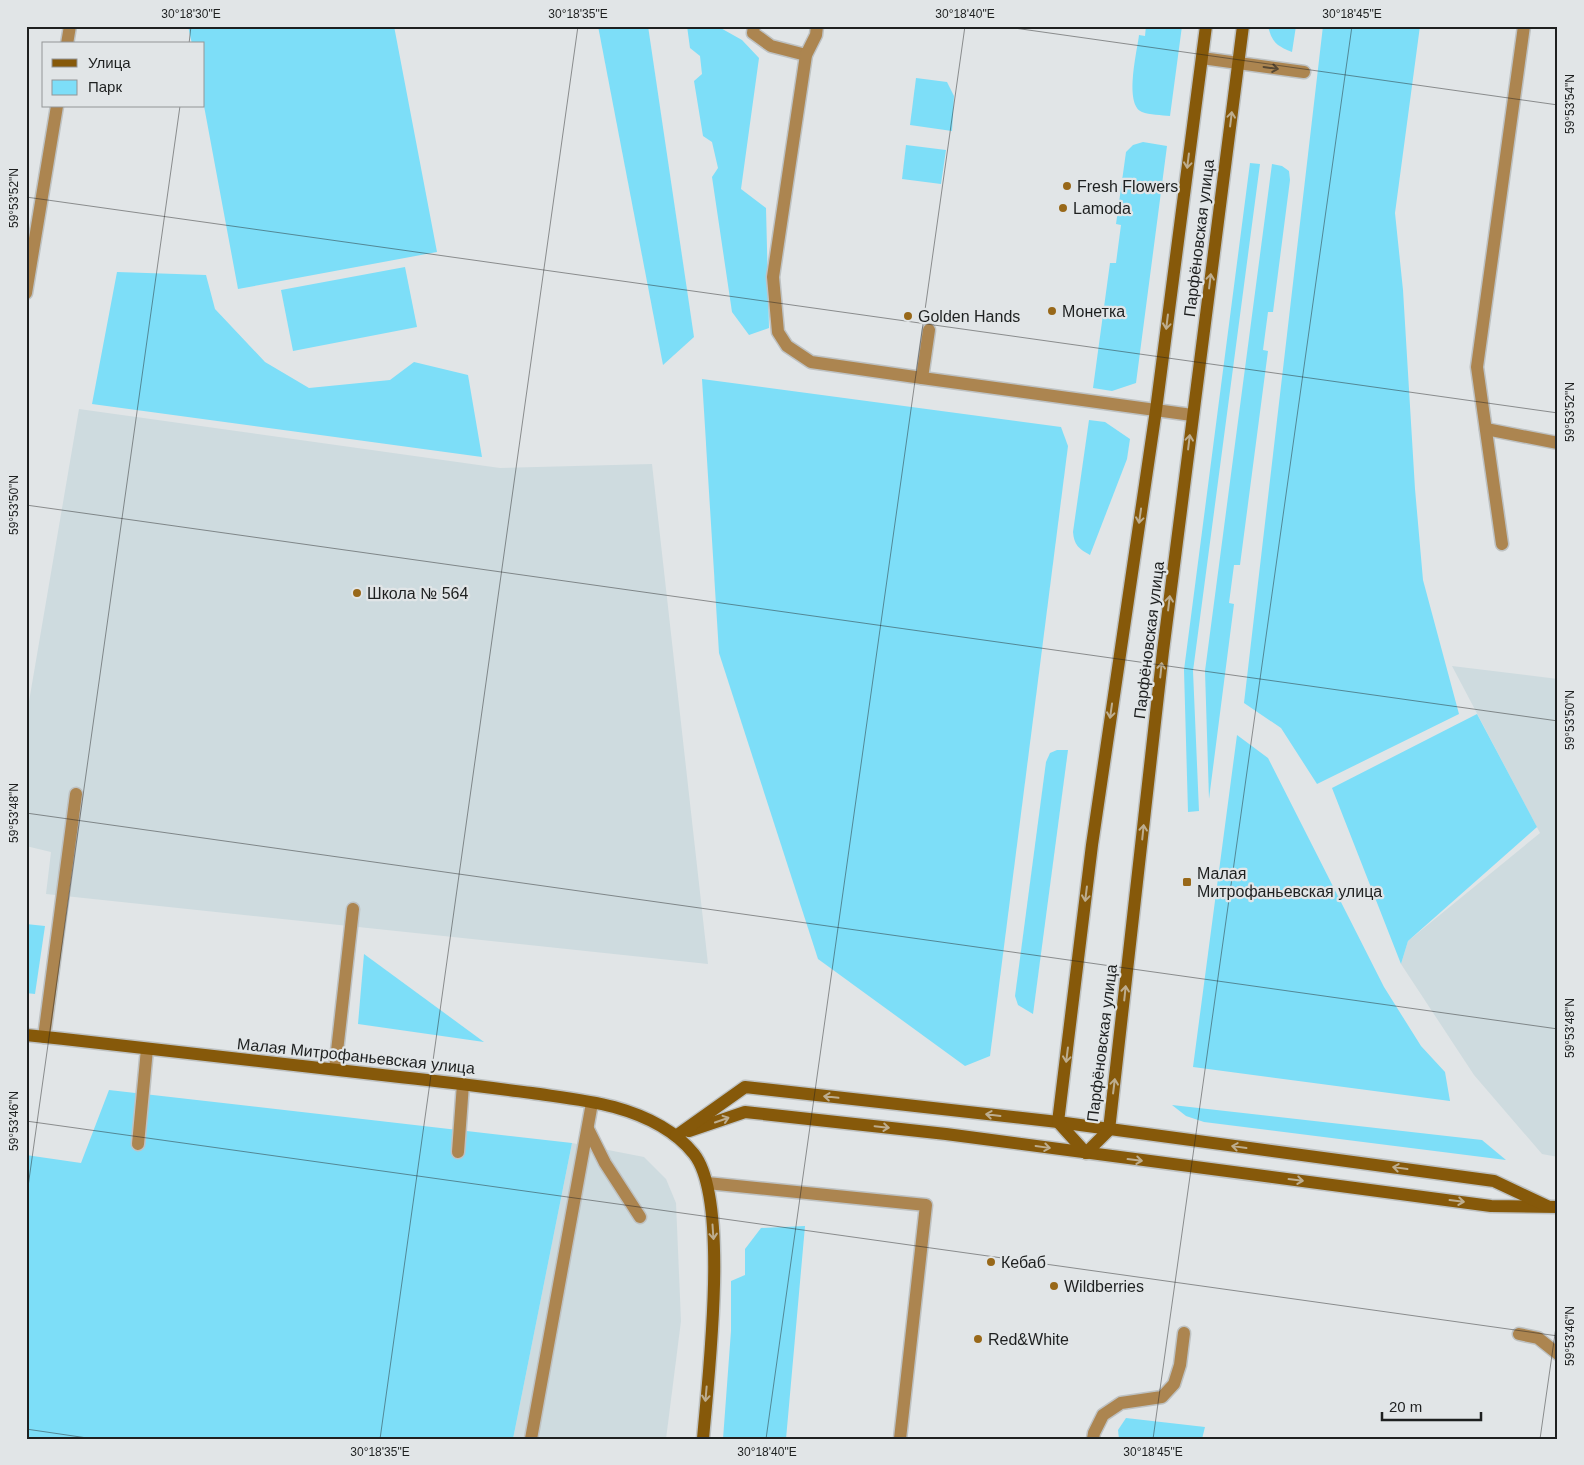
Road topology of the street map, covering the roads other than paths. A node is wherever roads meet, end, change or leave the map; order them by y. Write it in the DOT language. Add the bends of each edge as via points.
graph roads {
  1 [pos="70,26"];
  2 [pos="754,26"];
  3 [pos="817,26"];
  4 [pos="1206,26"];
  5 [pos="1243,26"];
  6 [pos="1524,26"];
  7 [pos="68,42"];
  8 [pos="806,55"];
  9 [pos="1202,58"];
  10 [pos="1238,63"];
  11 [pos="1304,72"];
  12 [pos="57,108"];
  13 [pos="26,294"];
  14 [pos="929,330"];
  15 [pos="922,378"];
  16 [pos="1156,410"];
  17 [pos="1192,415"];
  18 [pos="1486,429"];
  19 [pos="1558,443"];
  20 [pos="1502,544"];
  21 [pos="76,794"];
  22 [pos="354,909"];
  23 [pos="26,1035"];
  24 [pos="44,1037"];
  25 [pos="147,1048"];
  26 [pos="335,1069"];
  27 [pos="463,1084"];
  28 [pos="592,1103"];
  29 [pos="1058,1122"];
  30 [pos="588,1129"];
  31 [pos="1109,1130"];
  32 [pos="676,1136"];
  33 [pos="138,1144"];
  34 [pos="458,1152"];
  35 [pos="1086,1153"];
  36 [pos="707,1183"];
  37 [pos="1552,1206"];
  38 [pos="640,1217"];
  39 [pos="1184,1333"];
  40 [pos="1519,1334"];
  41 [pos="1558,1354"];
  42 [pos="531,1439"];
  43 [pos="703,1439"];
  44 [pos="900,1439"];
  45 [pos="1093,1439"];
  1 -- 7 [label="lane"];
  2 -- 8 [label="lane" via="753,33 771,46"];
  3 -- 8 [label="lane"];
  4 -- 9 [label="street, Парфёновская улица"];
  5 -- 10 [label="street, Парфёновская улица"];
  6 -- 18 [label="lane" via="1477,367"];
  8 -- 15 [label="lane" via="772,277 778,332 787,346 810,362"];
  9 -- 10 [label="lane"];
  9 -- 16 [label="street, Парфёновская улица, one-way"];
  10 -- 11 [label="lane, one-way"];
  17 -- 10 [label="street, Парфёновская улица, one-way"];
  12 -- 13 [label="lane"];
  14 -- 15 [label="lane"];
  15 -- 16 [label="lane"];
  16 -- 17 [label="lane"];
  16 -- 29 [label="street, Парфёновская улица, one-way" via="1092,845"];
  31 -- 17 [label="street, Парфёновская улица, one-way"];
  18 -- 19 [label="lane"];
  18 -- 20 [label="lane"];
  21 -- 24 [label="lane"];
  22 -- 26 [label="lane"];
  23 -- 24 [label="street, Малая Митрофаньевская улица"];
  24 -- 25 [label="street, Малая Митрофаньевская улица"];
  25 -- 26 [label="street, Малая Митрофаньевская улица"];
  25 -- 33 [label="lane"];
  26 -- 27 [label="street, Малая Митрофаньевская улица"];
  27 -- 28 [label="street, Малая Митрофаньевская улица"];
  27 -- 34 [label="lane"];
  28 -- 30 [label="lane"];
  28 -- 32 [label="street, Малая Митрофаньевская улица" via="633,1114"];
  29 -- 31 [label="street"];
  29 -- 32 [label="street, one-way" via="744,1087"];
  29 -- 35 [label="street, Парфёновская улица"];
  30 -- 38 [label="lane" via="605,1163"];
  30 -- 42 [label="lane"];
  31 -- 35 [label="street, Парфёновская улица"];
  37 -- 31 [label="street, one-way" via="1494,1181"];
  32 -- 35 [label="street, one-way" via="745,1112"];
  32 -- 36 [label="street, Малая Митрофаньевская улица" via="695,1155"];
  35 -- 37 [label="street, one-way" via="1492,1206"];
  36 -- 43 [label="street, Малая Митрофаньевская улица, one-way" via="714,1246 712,1328"];
  36 -- 44 [label="lane" via="926,1205"];
  39 -- 45 [label="lane" via="1174,1384 1162,1397 1121,1403 1103,1415"];
  40 -- 41 [label="lane" via="1538,1338"];
}
